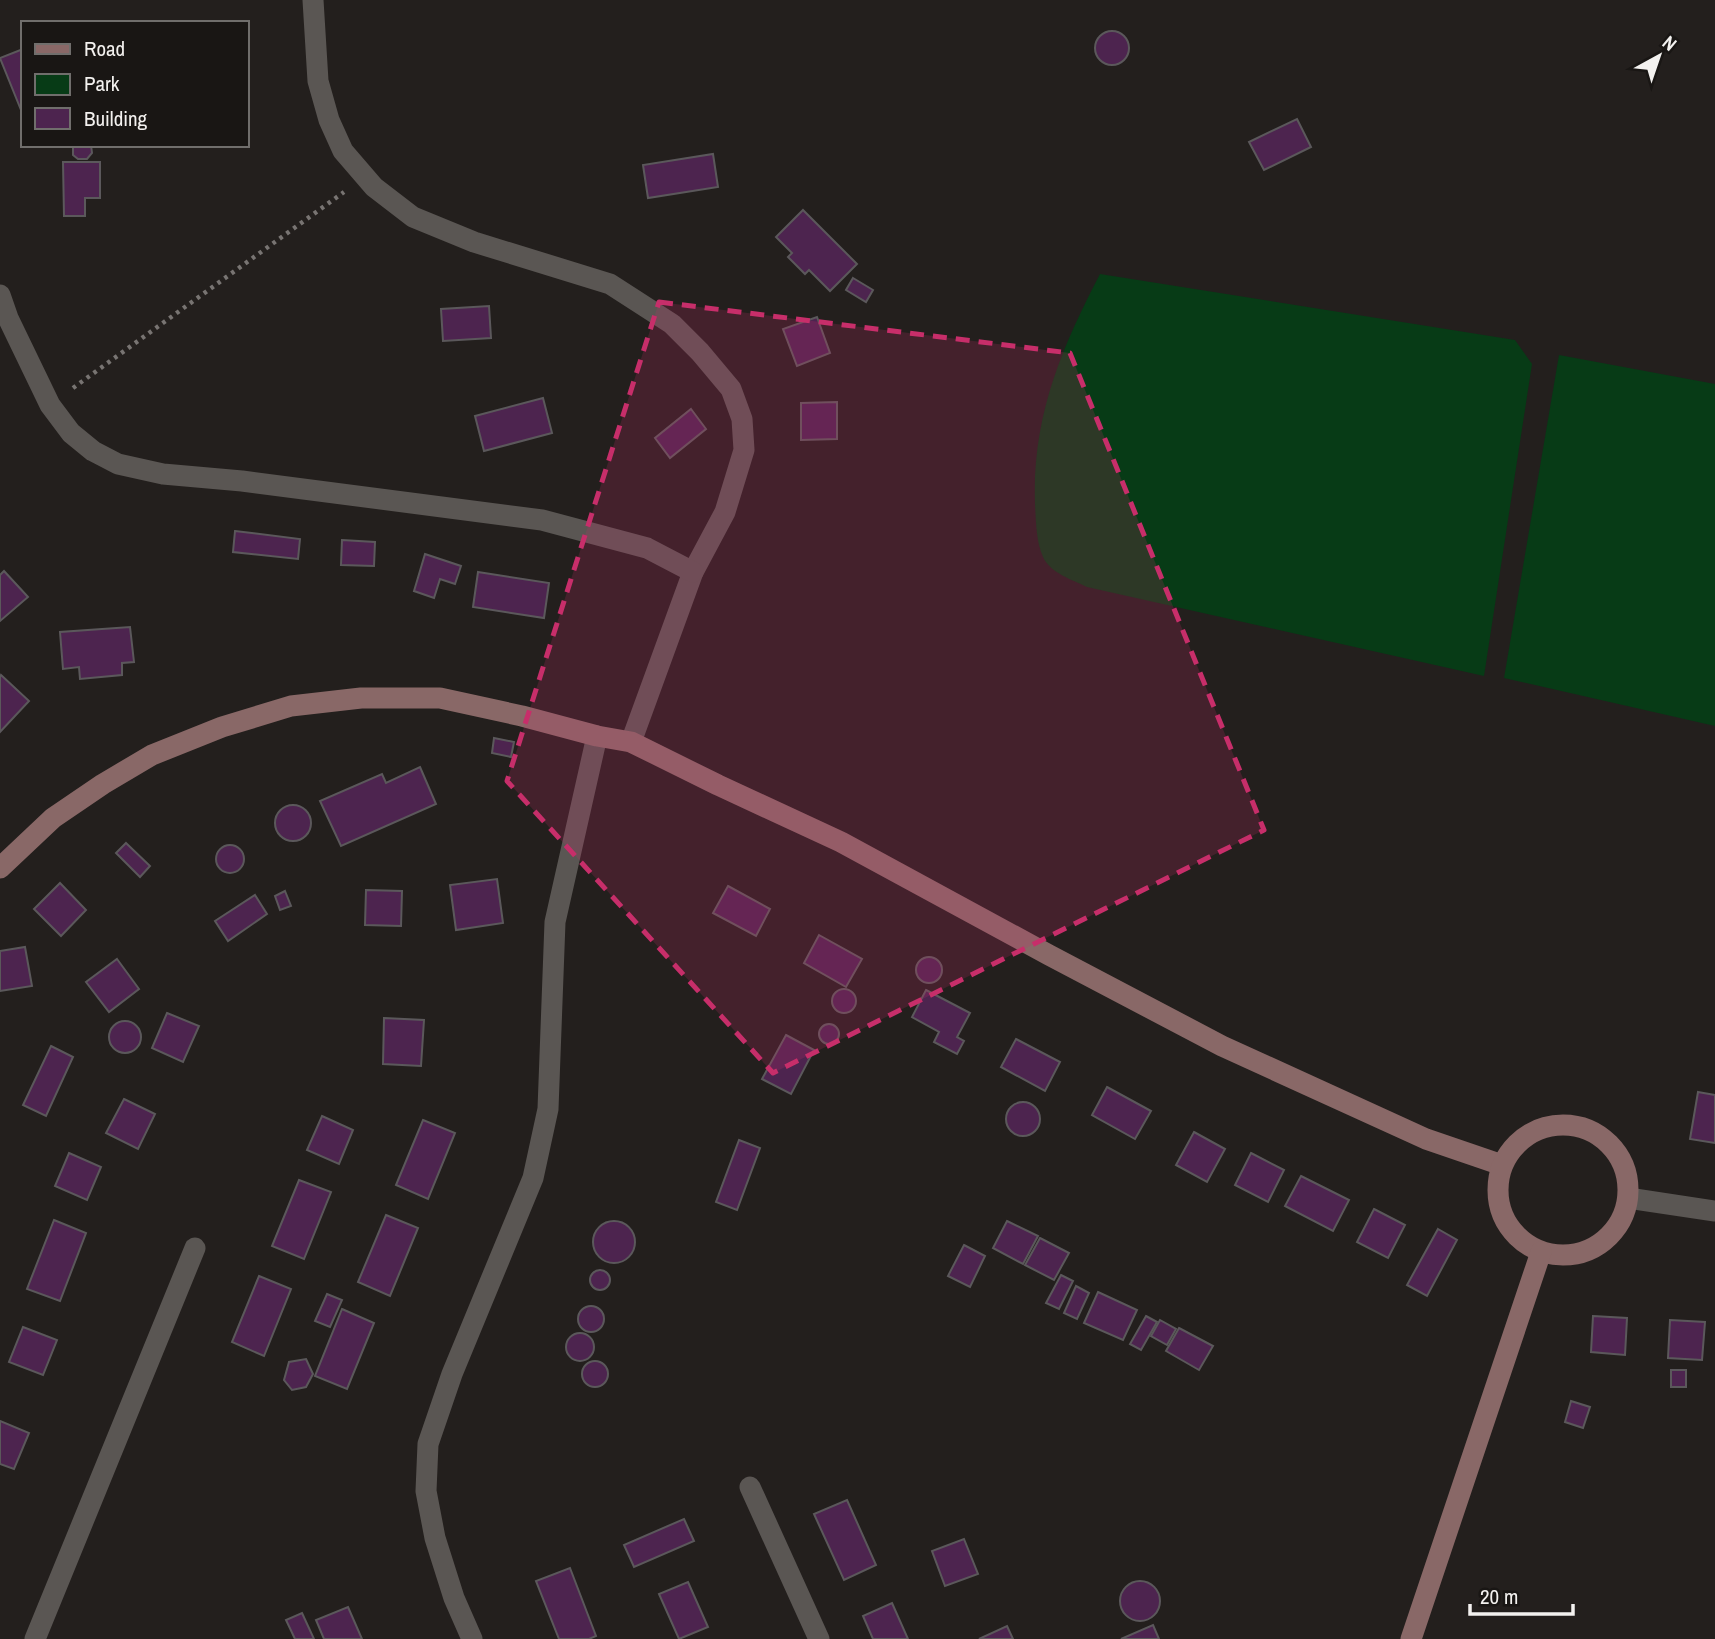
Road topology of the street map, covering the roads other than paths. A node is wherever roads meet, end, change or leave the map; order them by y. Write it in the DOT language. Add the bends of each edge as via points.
graph roads {
  1 [pos="313,0"];
  2 [pos="0,295"];
  3 [pos="693,572"];
  4 [pos="597,736"];
  5 [pos="631,743"];
  6 [pos="0,869"];
  7 [pos="1502,1165"];
  8 [pos="1628,1198"];
  9 [pos="1715,1211"];
  10 [pos="195,1248"];
  11 [pos="1541,1252"];
  12 [pos="750,1487"];
  13 [pos="36,1639"];
  14 [pos="472,1639"];
  15 [pos="820,1639"];
  16 [pos="1411,1639"];
  1 -- 3 [label="street" via="318,81 329,121 343,151 374,187 413,218 610,284 672,324 731,389 742,419 744,450 725,512"];
  2 -- 3 [label="street" via="50,405 71,433 118,464 163,474 542,520 647,548"];
  3 -- 5 [label="street"];
  4 -- 5 [label="street"];
  4 -- 6 [label="street" via="440,698 361,698 291,706 152,755 53,818"];
  4 -- 14 [label="street" via="555,922 548,1109 533,1178 428,1444 426,1491 435,1538"];
  5 -- 7 [label="street" via="841,842 1222,1046 1426,1139"];
  7 -- 8 [label="street" via="1525,1136 1542,1128 1579,1126 1597,1134 1622,1161"];
  7 -- 11 [label="street" via="1499,1207 1522,1242"];
  8 -- 9 [label="street"];
  8 -- 11 [label="street" via="1622,1220 1607,1239 1587,1251 1564,1256"];
  10 -- 13 [label="street"];
  11 -- 16 [label="street"];
  12 -- 15 [label="street"];
}
